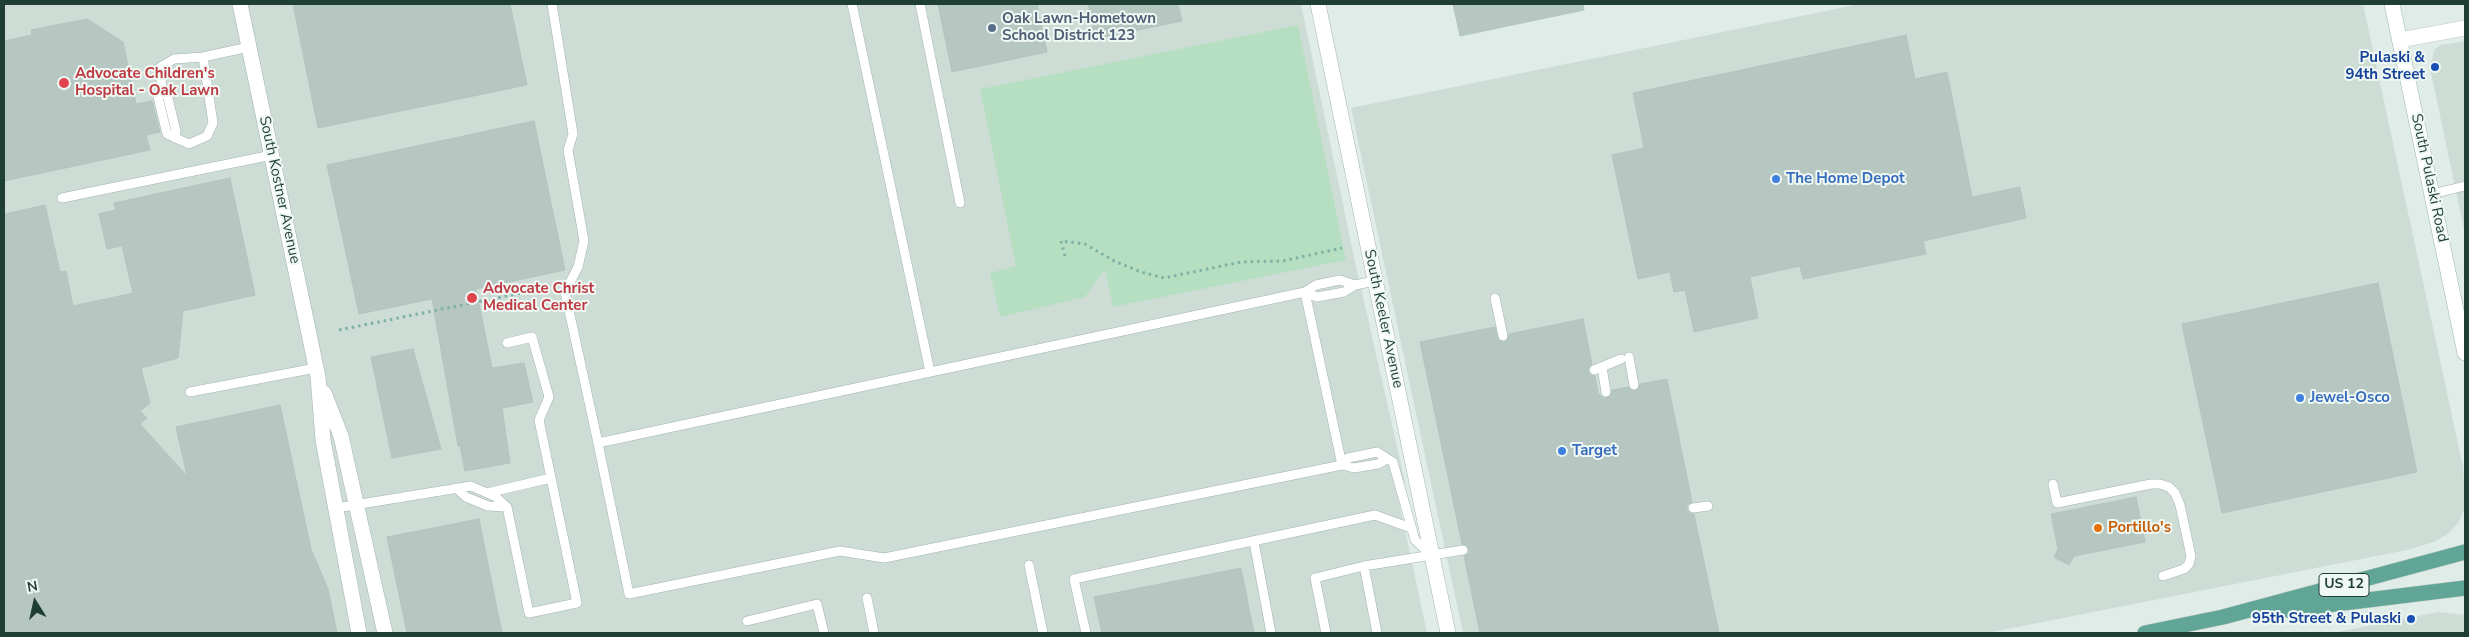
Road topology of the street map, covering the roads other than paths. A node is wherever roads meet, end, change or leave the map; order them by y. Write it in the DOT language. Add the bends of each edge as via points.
graph roads {
  1 [pos="240,4"];
  2 [pos="552,4"];
  3 [pos="852,4"];
  4 [pos="920,4"];
  5 [pos="1318,4"];
  6 [pos="2392,4"];
  7 [pos="2465,28"];
  8 [pos="2400,40"];
  9 [pos="249,47"];
  10 [pos="203,57"];
  11 [pos="272,155"];
  12 [pos="2465,186"];
  13 [pos="2432,194"];
  14 [pos="62,198"];
  15 [pos="960,202"];
  16 [pos="1375,281"];
  17 [pos="1305,292"];
  18 [pos="1495,298"];
  19 [pos="1503,336"];
  20 [pos="507,343"];
  21 [pos="2465,353"];
  22 [pos="930,372"];
  23 [pos="317,373"];
  24 [pos="1634,386"];
  25 [pos="190,392"];
  26 [pos="1606,392"];
  27 [pos="598,443"];
  28 [pos="1342,465"];
  29 [pos="551,478"];
  30 [pos="2053,484"];
  31 [pos="456,488"];
  32 [pos="487,493"];
  33 [pos="356,506"];
  34 [pos="1708,506"];
  35 [pos="507,507"];
  36 [pos="336,508"];
  37 [pos="1693,508"];
  38 [pos="1411,528"];
  39 [pos="1254,542"];
  40 [pos="1463,550"];
  41 [pos="2465,552"];
  42 [pos="1432,556"];
  43 [pos="1029,565"];
  44 [pos="1364,566"];
  45 [pos="2163,576"];
  46 [pos="2465,588"];
  47 [pos="867,598"];
  48 [pos="2223,617"];
  49 [pos="747,621"];
  50 [pos="359,633"];
  51 [pos="386,633"];
  52 [pos="824,633"];
  53 [pos="874,633"];
  54 [pos="1042,633"];
  55 [pos="1086,633"];
  56 [pos="1271,633"];
  57 [pos="1326,633"];
  58 [pos="1377,633"];
  59 [pos="1446,633"];
  60 [pos="2145,633"];
  1 -- 9 [label="street, South Kostner Avenue"];
  2 -- 27 [label="lane" via="573,134 568,150 584,241 578,267 565,292"];
  3 -- 22 [label="lane"];
  4 -- 15 [label="lane"];
  5 -- 16 [label="street, South Keeler Avenue"];
  6 -- 8 [label="street, South Pulaski Road"];
  7 -- 8 [label="street"];
  8 -- 13 [label="street, South Pulaski Road"];
  9 -- 10 [label="lane"];
  9 -- 11 [label="street, South Kostner Avenue"];
  10 -- 10 [label="lane" via="213,123 207,136 189,144 176,138 159,68 174,59"];
  11 -- 14 [label="lane"];
  11 -- 23 [label="street, South Kostner Avenue"];
  12 -- 13 [label="lane"];
  13 -- 21 [label="street, South Pulaski Road"];
  16 -- 17 [label="lane" via="1317,297"];
  16 -- 42 [label="street, South Keeler Avenue"];
  17 -- 22 [label="lane"];
  17 -- 28 [label="lane"];
  18 -- 19 [label="lane"];
  20 -- 29 [label="lane" via="532,337 549,397 539,420"];
  22 -- 27 [label="lane"];
  23 -- 25 [label="lane"];
  23 -- 33 [label="street, South Kostner Avenue" via="341,436"];
  23 -- 36 [label="street, South Kostner Avenue" via="323,440"];
  24 -- 26 [label="lane" via="1625,358 1598,369"];
  27 -- 28 [label="lane" via="629,594 840,551 884,558"];
  28 -- 38 [label="lane" via="1354,468 1387,459 1393,462"];
  29 -- 32 [label="lane"];
  29 -- 35 [label="lane" via="577,603 529,613"];
  30 -- 45 [label="lane" via="2057,503 2151,484 2170,487 2180,505 2191,556 2184,569"];
  31 -- 32 [label="lane" via="471,486"];
  31 -- 33 [label="lane"];
  31 -- 35 [label="lane" via="466,497 488,506"];
  32 -- 35 [label="lane"];
  33 -- 36 [label="lane"];
  33 -- 51 [label="street, South Kostner Avenue"];
  34 -- 37 [label="lane"];
  36 -- 50 [label="street, South Kostner Avenue"];
  38 -- 39 [label="lane" via="1375,515"];
  38 -- 42 [label="lane" via="1415,540"];
  39 -- 55 [label="lane" via="1074,579"];
  39 -- 56 [label="lane"];
  40 -- 42 [label="lane"];
  41 -- 48 [label="main road, US 12"];
  42 -- 44 [label="lane"];
  42 -- 59 [label="street, South Keeler Avenue"];
  43 -- 54 [label="lane"];
  44 -- 57 [label="lane" via="1315,578"];
  44 -- 58 [label="lane"];
  46 -- 48 [label="main road, US 12"];
  47 -- 53 [label="lane"];
  48 -- 60 [label="main road, US 12"];
  49 -- 52 [label="lane" via="816,604"];
}
